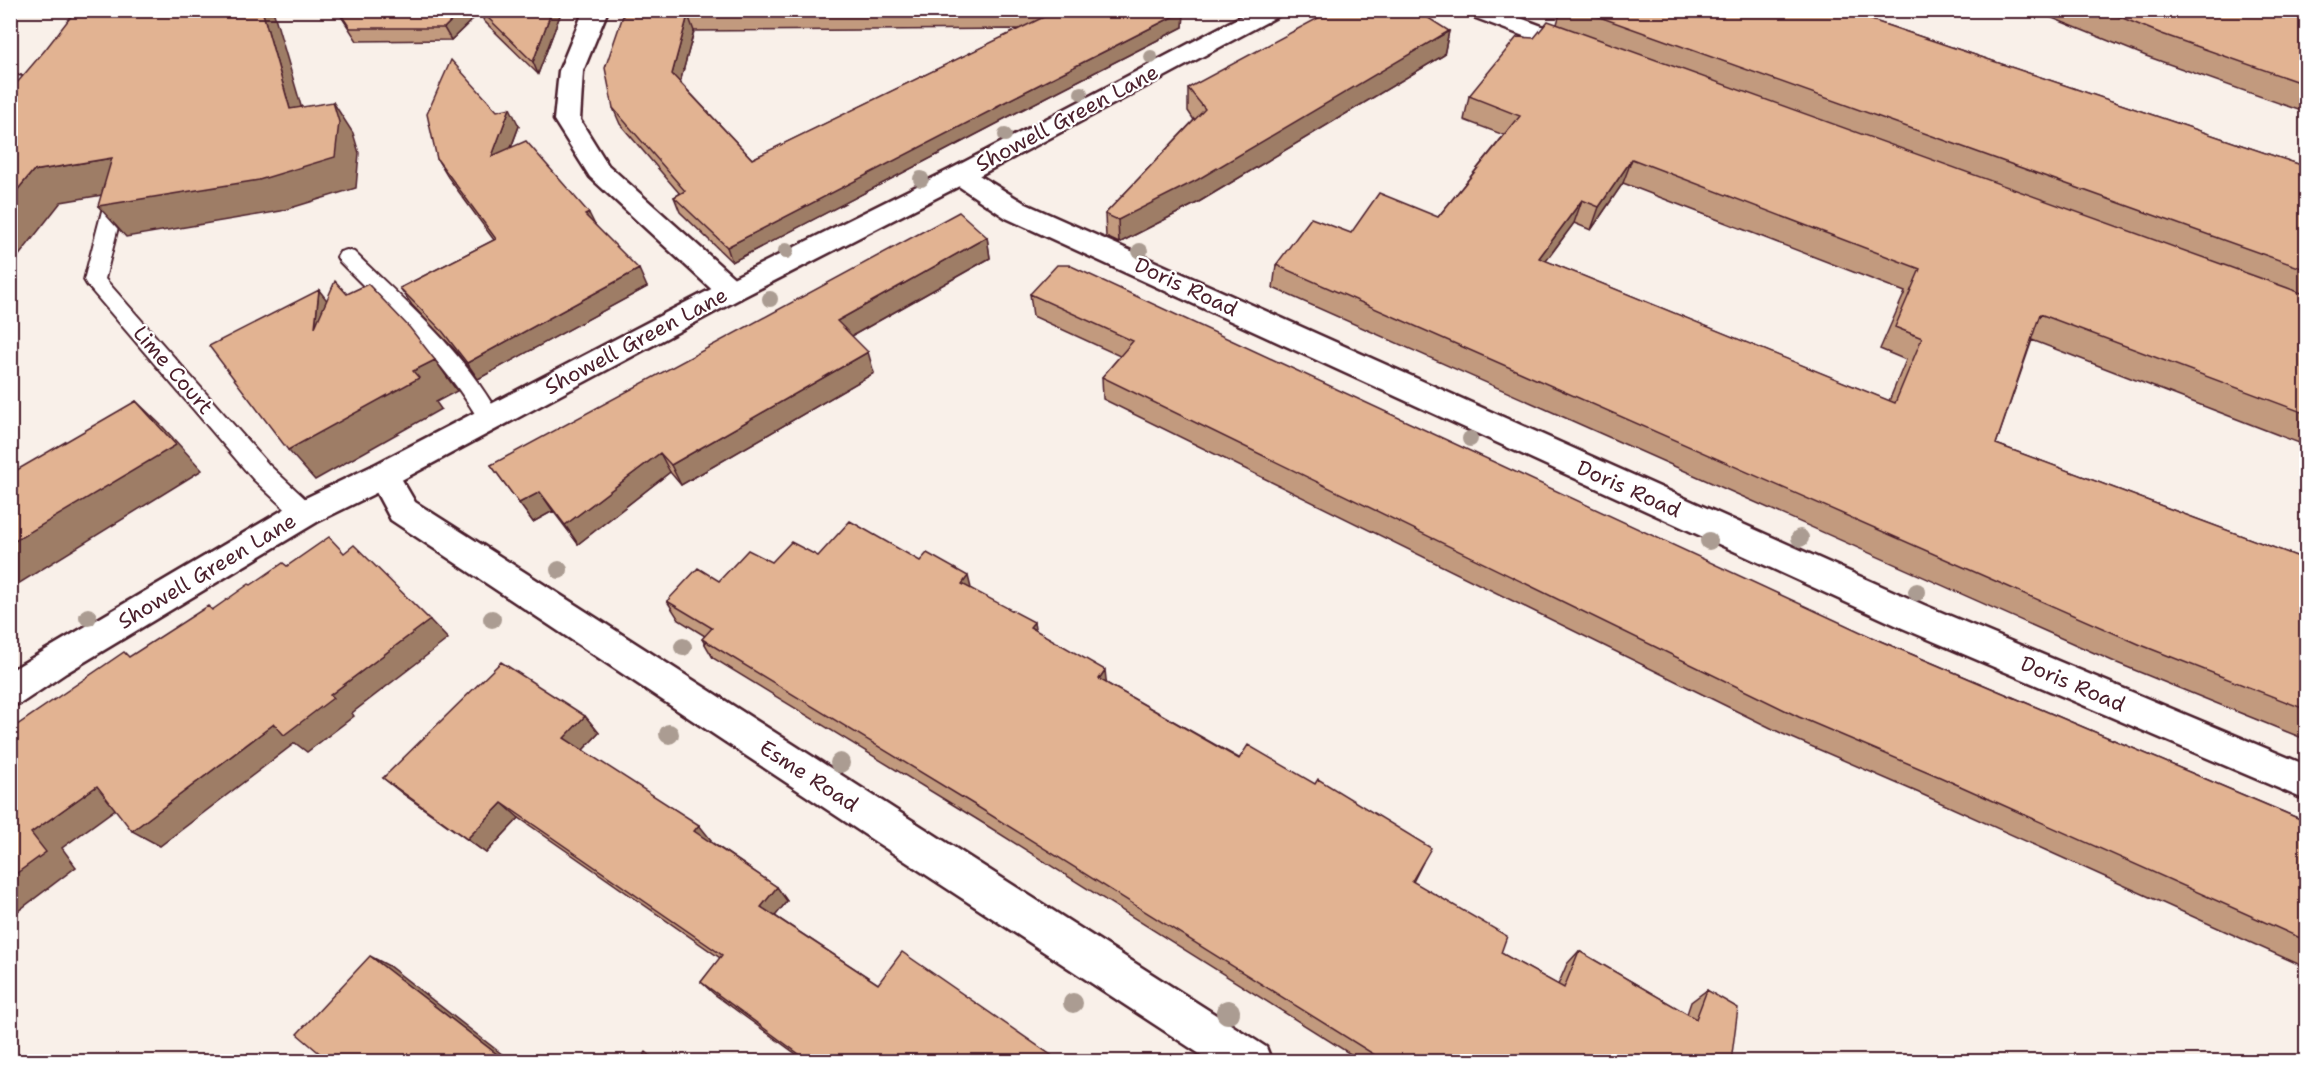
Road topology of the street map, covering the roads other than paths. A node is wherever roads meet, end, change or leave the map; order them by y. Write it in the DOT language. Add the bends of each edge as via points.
graph roads {
  1 [pos="596,10"];
  2 [pos="1272,10"];
  3 [pos="1476,10"];
  4 [pos="1609,60"];
  5 [pos="960,175"];
  6 [pos="113,207"];
  7 [pos="347,256"];
  8 [pos="731,291"];
  9 [pos="489,418"];
  10 [pos="383,475"];
  11 [pos="305,513"];
  12 [pos="10,691"];
  13 [pos="2307,783"];
  14 [pos="1251,1062"];
  1 -- 8 [label="street" via="571,71 567,120 599,171"];
  2 -- 5 [label="street, Showell Green Lane"];
  3 -- 4 [label="street"];
  5 -- 8 [label="street, Showell Green Lane"];
  5 -- 13 [label="street, Doris Road" via="1016,211 1453,410 1912,616"];
  6 -- 11 [label="lane, Lime Court" via="94,280 261,472"];
  7 -- 9 [label="lane" via="435,346 481,400"];
  8 -- 9 [label="street, Showell Green Lane"];
  9 -- 10 [label="street, Showell Green Lane"];
  10 -- 11 [label="street, Showell Green Lane"];
  10 -- 14 [label="street, Esme Road" via="403,511"];
  11 -- 12 [label="street, Showell Green Lane"];
}
